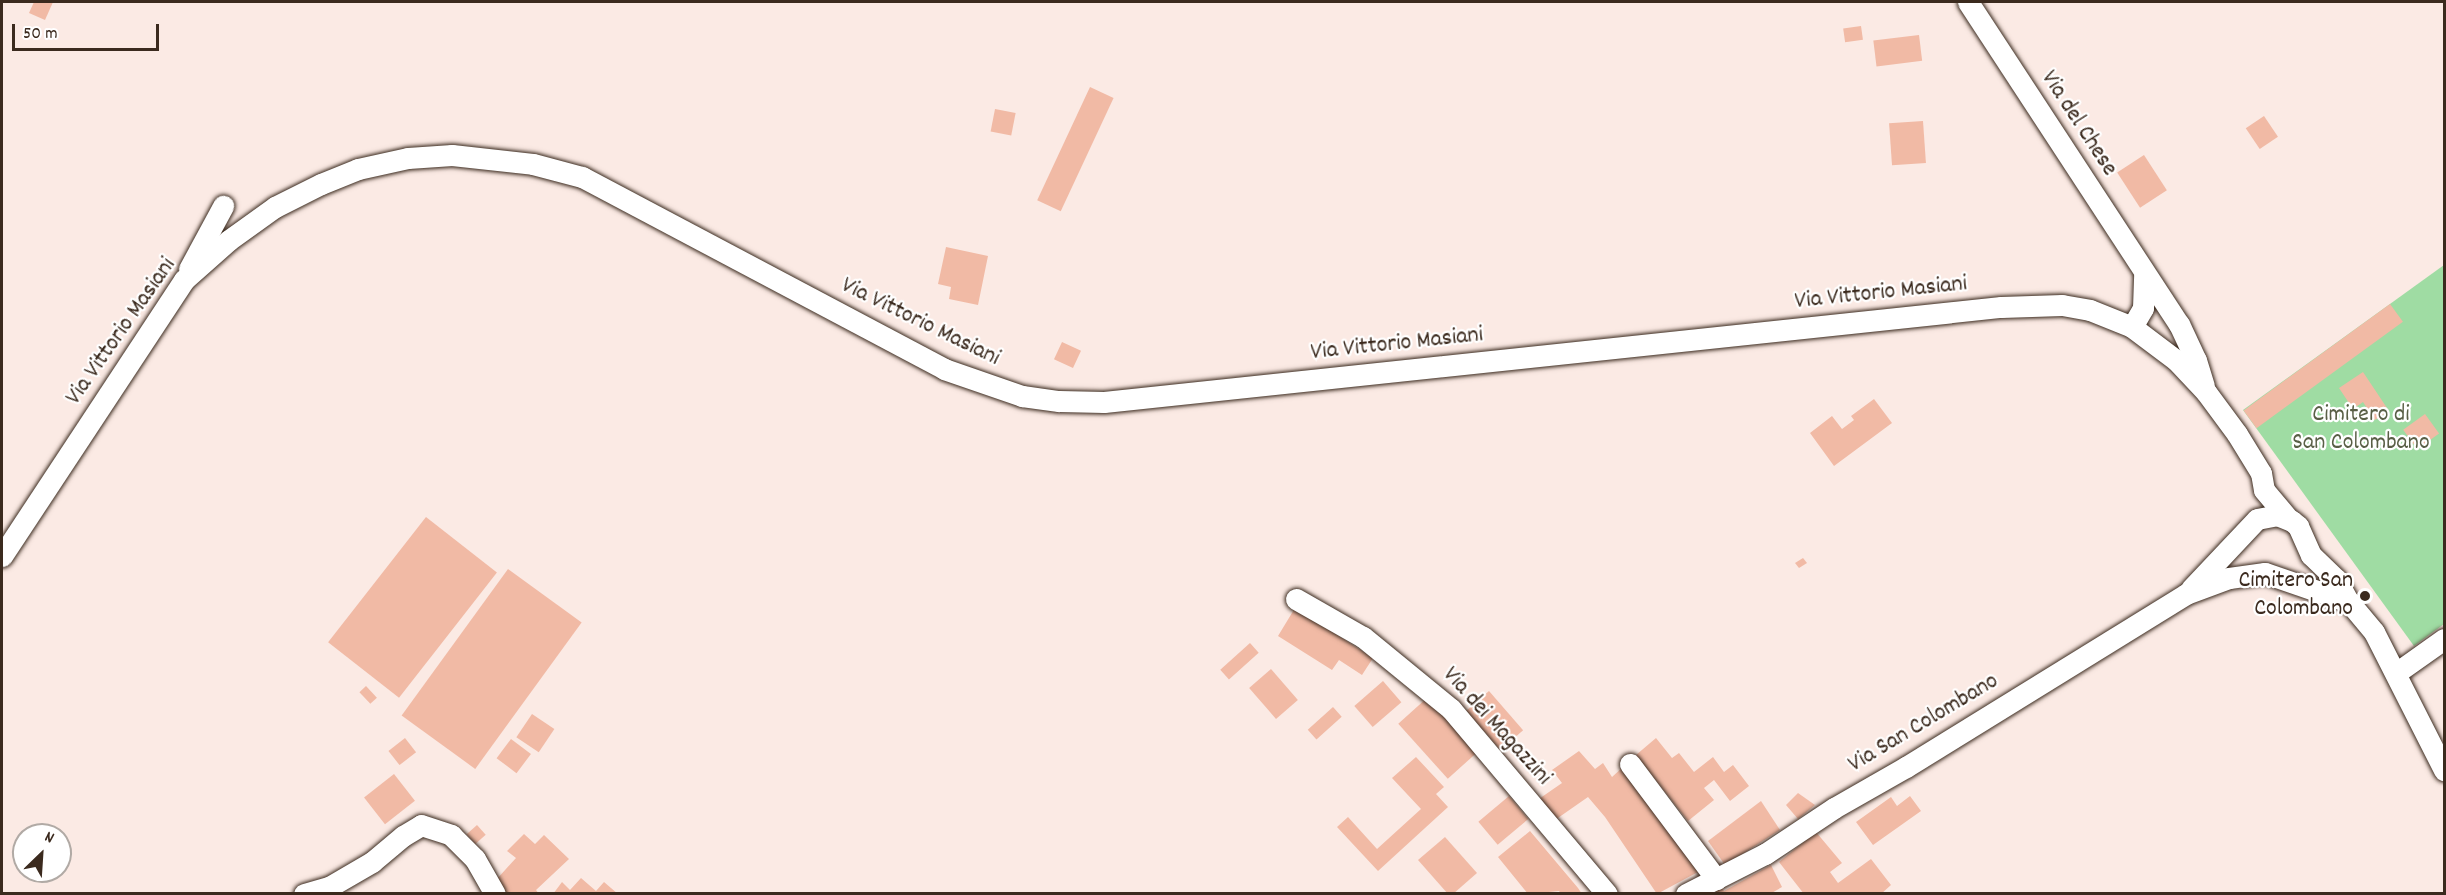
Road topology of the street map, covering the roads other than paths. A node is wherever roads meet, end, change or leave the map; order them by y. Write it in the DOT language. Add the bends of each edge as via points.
graph roads {
  1 [pos="1968,2"];
  2 [pos="223,206"];
  3 [pos="2144,275"];
  4 [pos="184,280"];
  5 [pos="2179,324"];
  6 [pos="2132,327"];
  7 [pos="2154,343"];
  8 [pos="2206,392"];
  9 [pos="2264,490"];
  10 [pos="2288,519"];
  11 [pos="2246,529"];
  12 [pos="2302,540"];
  13 [pos="2,556"];
  14 [pos="2268,573"];
  15 [pos="2186,594"];
  16 [pos="1296,599"];
  17 [pos="2349,603"];
  18 [pos="2445,639"];
  19 [pos="2396,673"];
  20 [pos="1630,764"];
  21 [pos="2445,770"];
  22 [pos="1716,879"];
  23 [pos="304,894"];
  24 [pos="495,894"];
  25 [pos="1607,894"];
  26 [pos="1686,894"];
  1 -- 3 [label="street, Via del Chese"];
  2 -- 4 [label="street"];
  3 -- 5 [label="street, Via del Chese"];
  3 -- 6 [label="street" via="2143,308"];
  4 -- 6 [label="street, Via Vittorio Masiani" via="229,240 321,183 358,169 408,158 452,155 533,164 582,177 944,369 1022,396 1059,401 1104,402 2010,307 2062,305 2090,310"];
  4 -- 13 [label="street, Via Vittorio Masiani"];
  5 -- 7 [label="street"];
  5 -- 8 [label="street, Via del Chese"];
  6 -- 7 [label="street, Via del Chese"];
  7 -- 8 [label="street, Via del Chese"];
  8 -- 9 [label="street, Via del Chese" via="2253,459"];
  9 -- 10 [label="street, Via del Chese"];
  9 -- 11 [label="street"];
  10 -- 11 [label="street, Via San Colombano" via="2264,515"];
  10 -- 12 [label="street, Via San Colombano" via="2298,526"];
  11 -- 14 [label="street, Via San Colombano" via="2241,545 2245,557 2254,568"];
  11 -- 15 [label="street, Via San Colombano"];
  12 -- 14 [label="street, Via San Colombano" via="2302,551 2289,568"];
  12 -- 17 [label="street, Via San Colombano" via="2311,555 2336,579"];
  14 -- 15 [label="street, Via San Colombano" via="2229,578"];
  14 -- 17 [label="street, Via San Colombano"];
  15 -- 22 [label="street, Via San Colombano" via="1765,854"];
  16 -- 25 [label="street, Via dei Magazzini" via="1363,637 1451,709"];
  17 -- 19 [label="street, Via San Colombano" via="2374,632"];
  18 -- 19 [label="street"];
  19 -- 21 [label="street, Via San Colombano"];
  20 -- 22 [label="street"];
  22 -- 26 [label="street, Via San Colombano"];
  23 -- 24 [label="street" via="329,886 372,862 421,825 452,835 476,859"];
}
